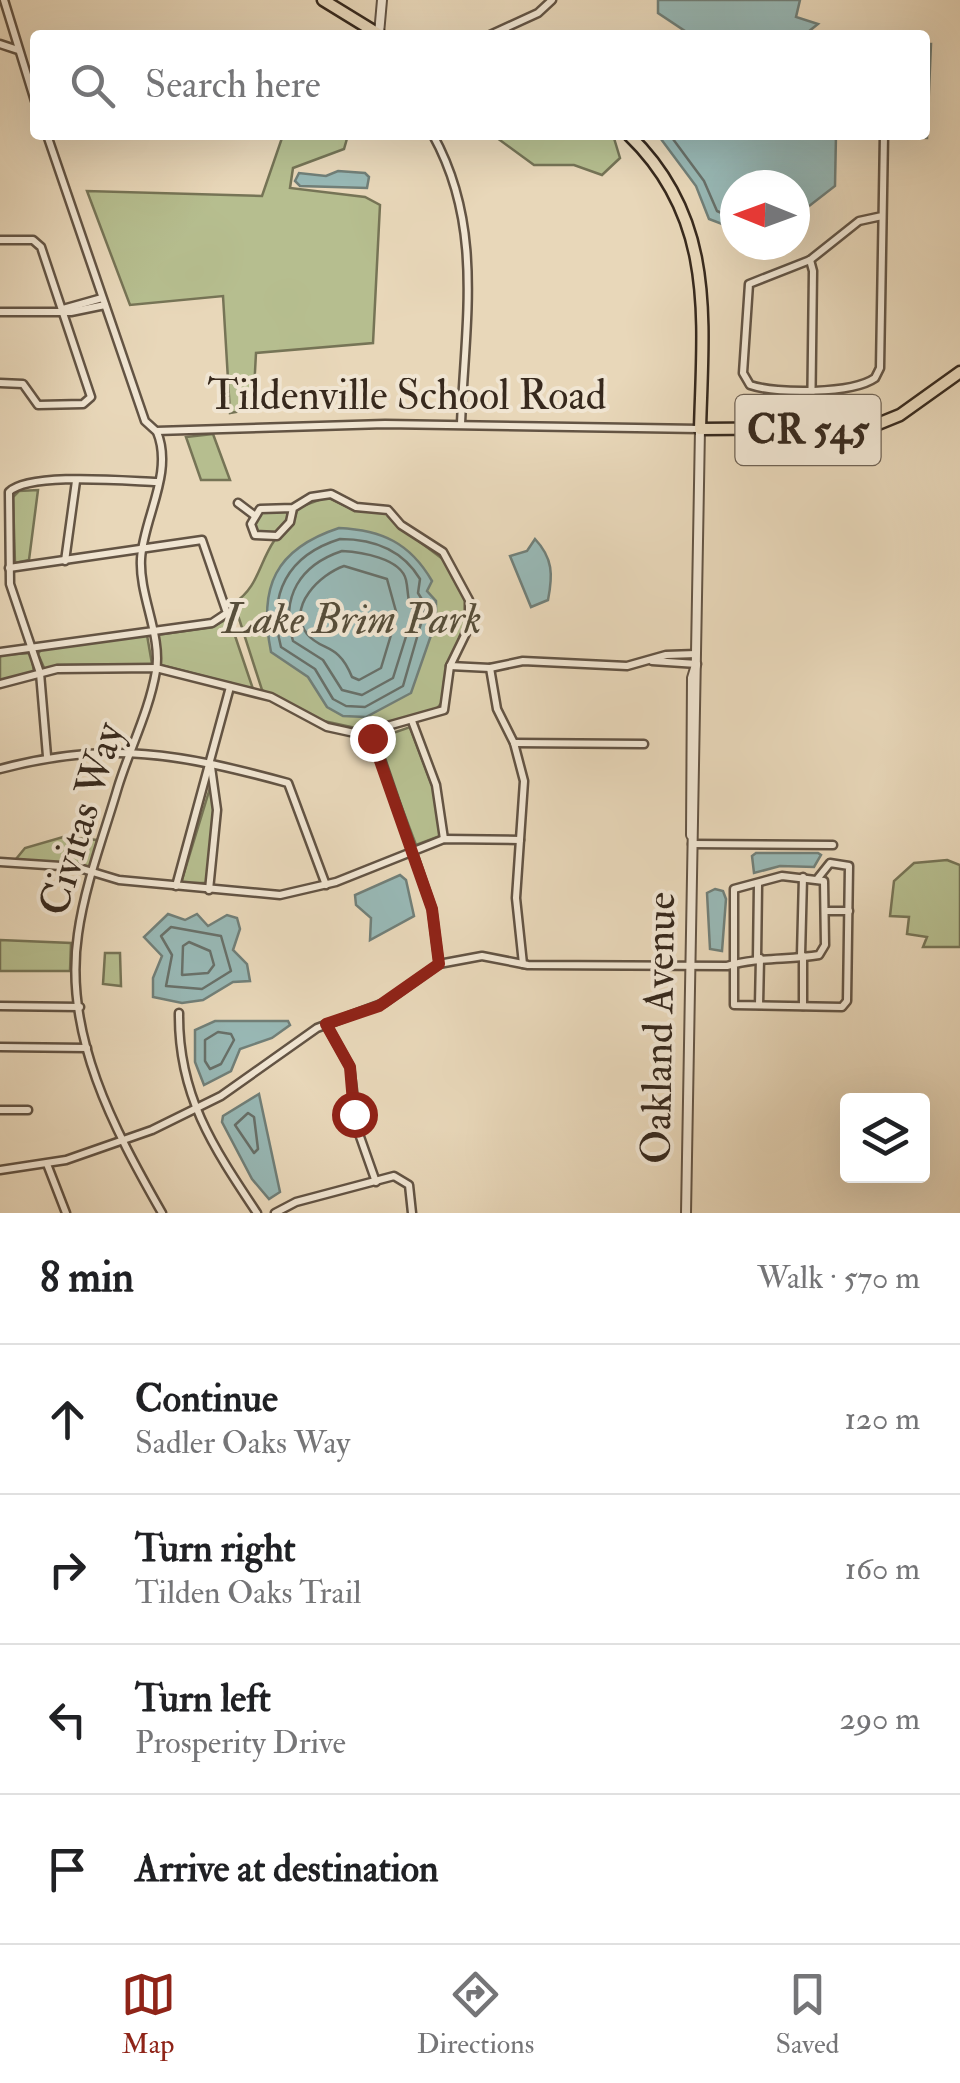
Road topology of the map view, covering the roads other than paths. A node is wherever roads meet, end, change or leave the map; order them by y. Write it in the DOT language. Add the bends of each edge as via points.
graph roads {
  1 [pos="4,0"];
  2 [pos="323,0"];
  3 [pos="382,0"];
  4 [pos="552,0"];
  5 [pos="371,30"];
  6 [pos="379,30"];
  7 [pos="501,30"];
  8 [pos="0,44"];
  9 [pos="18,50"];
  10 [pos="30,85"];
  11 [pos="49,140"];
  12 [pos="436,140"];
  13 [pos="633,140"];
  14 [pos="884,140"];
  15 [pos="882,216"];
  16 [pos="0,240"];
  17 [pos="810,260"];
  18 [pos="104,302"];
  19 [pos="62,310"];
  20 [pos="0,312"];
  21 [pos="960,372"];
  22 [pos="0,383"];
  23 [pos="813,390"];
  24 [pos="462,424"];
  25 [pos="700,429"];
  26 [pos="811,430"];
  27 [pos="156,431"];
  28 [pos="76,480"];
  29 [pos="157,482"];
  30 [pos="5,492"];
  31 [pos="238,503"];
  32 [pos="292,508"];
  33 [pos="254,515"];
  34 [pos="142,552"];
  35 [pos="66,562"];
  36 [pos="9,568"];
  37 [pos="151,632"];
  38 [pos="33,648"];
  39 [pos="0,652"];
  40 [pos="696,659"];
  41 [pos="450,666"];
  42 [pos="156,668"];
  43 [pos="490,668"];
  44 [pos="40,673"];
  45 [pos="0,684"];
  46 [pos="230,686"];
  47 [pos="412,721"];
  48 [pos="372,734"];
  49 [pos="514,743"];
  50 [pos="644,744"];
  51 [pos="132,750"];
  52 [pos="47,756"];
  53 [pos="210,766"];
  54 [pos="0,769"];
  55 [pos="444,839"];
  56 [pos="520,840"];
  57 [pos="692,844"];
  58 [pos="833,845"];
  59 [pos="412,852"];
  60 [pos="0,862"];
  61 [pos="94,872"];
  62 [pos="802,876"];
  63 [pos="818,878"];
  64 [pos="758,883"];
  65 [pos="326,884"];
  66 [pos="176,886"];
  67 [pos="209,890"];
  68 [pos="825,910"];
  69 [pos="848,910"];
  70 [pos="802,956"];
  71 [pos="758,958"];
  72 [pos="439,964"];
  73 [pos="523,964"];
  74 [pos="734,964"];
  75 [pos="690,965"];
  76 [pos="0,1006"];
  77 [pos="759,1006"];
  78 [pos="803,1006"];
  79 [pos="80,1007"];
  80 [pos="179,1013"];
  81 [pos="326,1024"];
  82 [pos="0,1047"];
  83 [pos="86,1048"];
  84 [pos="196,1109"];
  85 [pos="0,1110"];
  86 [pos="28,1110"];
  87 [pos="122,1142"];
  88 [pos="47,1164"];
  89 [pos="0,1170"];
  90 [pos="376,1182"];
  91 [pos="66,1213"];
  92 [pos="162,1213"];
  93 [pos="257,1213"];
  94 [pos="274,1213"];
  95 [pos="412,1213"];
  96 [pos="686,1213"];
  1 -- 9 [label="street"];
  2 -- 5 [label="main road"];
  3 -- 6 [label="street"];
  4 -- 7 [label="street"];
  8 -- 9 [label="street"];
  9 -- 10 [label="street"];
  11 -- 18 [label="street, Tildenville School Road"];
  12 -- 24 [label="street" via="454,174 468,230"];
  13 -- 25 [label="main road" via="677,198 696,249"];
  14 -- 15 [label="street"];
  15 -- 17 [label="street" via="859,221"];
  15 -- 23 [label="street" via="880,368 869,382"];
  16 -- 19 [label="street" via="33,240 41,248"];
  17 -- 23 [label="street"];
  17 -- 23 [label="street" via="748,284 743,373 759,388"];
  18 -- 19 [label="street"];
  18 -- 27 [label="street, Tildenville School Road" via="145,421"];
  19 -- 20 [label="street"];
  19 -- 22 [label="street" via="88,402 38,405 23,384"];
  21 -- 26 [label="main road, Tildenville School Road / CR 545" via="888,421 856,430"];
  23 -- 26 [label="street"];
  24 -- 25 [label="street, Tildenville School Road"];
  24 -- 27 [label="street, Tildenville School Road"];
  25 -- 26 [label="main road, Tildenville School Road / CR 545"];
  25 -- 40 [label="street, Oakland Avenue"];
  27 -- 29 [label="street, Civitas Way"];
  28 -- 29 [label="street"];
  28 -- 30 [label="street"];
  28 -- 35 [label="street"];
  29 -- 34 [label="street, Civitas Way"];
  30 -- 36 [label="street"];
  31 -- 33 [label="street"];
  32 -- 33 [label="street"];
  32 -- 33 [label="street" via="285,530 268,539 252,530"];
  32 -- 41 [label="street" via="331,494 388,510 400,526 443,552 463,584 470,614"];
  34 -- 35 [label="street"];
  34 -- 37 [label="street, Civitas Way" via="141,592"];
  34 -- 37 [label="street" via="202,540 227,614"];
  35 -- 36 [label="street"];
  36 -- 38 [label="street"];
  37 -- 38 [label="street"];
  37 -- 42 [label="street, Civitas Way"];
  38 -- 39 [label="street"];
  38 -- 44 [label="street"];
  40 -- 43 [label="street" via="627,666 523,661"];
  40 -- 57 [label="street, Oakland Avenue"];
  41 -- 43 [label="street"];
  41 -- 47 [label="street" via="444,710"];
  42 -- 44 [label="street"];
  42 -- 46 [label="street"];
  42 -- 51 [label="street, Civitas Way"];
  43 -- 49 [label="street" via="497,709"];
  44 -- 45 [label="street"];
  44 -- 52 [label="street"];
  46 -- 48 [label="street" via="328,726"];
  46 -- 53 [label="street"];
  47 -- 48 [label="street"];
  47 -- 55 [label="street" via="436,785"];
  48 -- 59 [label="street"];
  49 -- 50 [label="street"];
  49 -- 56 [label="street" via="524,781"];
  51 -- 52 [label="street"];
  51 -- 53 [label="street"];
  51 -- 61 [label="street, Civitas Way"];
  52 -- 54 [label="street"];
  53 -- 65 [label="street" via="290,784"];
  53 -- 66 [label="street"];
  53 -- 67 [label="street" via="218,810"];
  55 -- 56 [label="street"];
  55 -- 59 [label="street"];
  56 -- 73 [label="street" via="516,898"];
  57 -- 58 [label="street"];
  57 -- 75 [label="street, Oakland Avenue"];
  59 -- 65 [label="street"];
  59 -- 72 [label="street" via="432,909"];
  60 -- 61 [label="street"];
  61 -- 66 [label="street"];
  61 -- 79 [label="street, Civitas Way" via="77,937"];
  62 -- 63 [label="street"];
  62 -- 64 [label="street"];
  62 -- 70 [label="street"];
  63 -- 68 [label="street" via="826,887"];
  63 -- 69 [label="street" via="830,862 849,866"];
  64 -- 71 [label="street"];
  64 -- 74 [label="street" via="734,890"];
  65 -- 67 [label="street" via="280,896"];
  66 -- 67 [label="street"];
  68 -- 69 [label="street"];
  68 -- 70 [label="street" via="823,950"];
  69 -- 78 [label="street" via="847,1001 842,1007"];
  70 -- 71 [label="street"];
  70 -- 78 [label="street"];
  71 -- 74 [label="street"];
  71 -- 77 [label="street"];
  72 -- 73 [label="street" via="482,956"];
  72 -- 81 [label="street" via="379,1006"];
  73 -- 75 [label="street"];
  74 -- 75 [label="street"];
  74 -- 77 [label="street" via="734,1005"];
  75 -- 96 [label="street, Oakland Avenue"];
  76 -- 79 [label="street"];
  77 -- 78 [label="street"];
  79 -- 83 [label="street, Civitas Way"];
  80 -- 84 [label="street" via="182,1072"];
  81 -- 84 [label="street"];
  81 -- 90 [label="street" via="350,1067 358,1132"];
  82 -- 83 [label="street"];
  83 -- 87 [label="street, Civitas Way"];
  84 -- 87 [label="street"];
  84 -- 93 [label="street"];
  85 -- 86 [label="street"];
  87 -- 88 [label="street"];
  87 -- 92 [label="street, Civitas Way"];
  88 -- 89 [label="street"];
  88 -- 91 [label="street"];
  90 -- 94 [label="street"];
  90 -- 95 [label="street" via="406,1180"];
}
